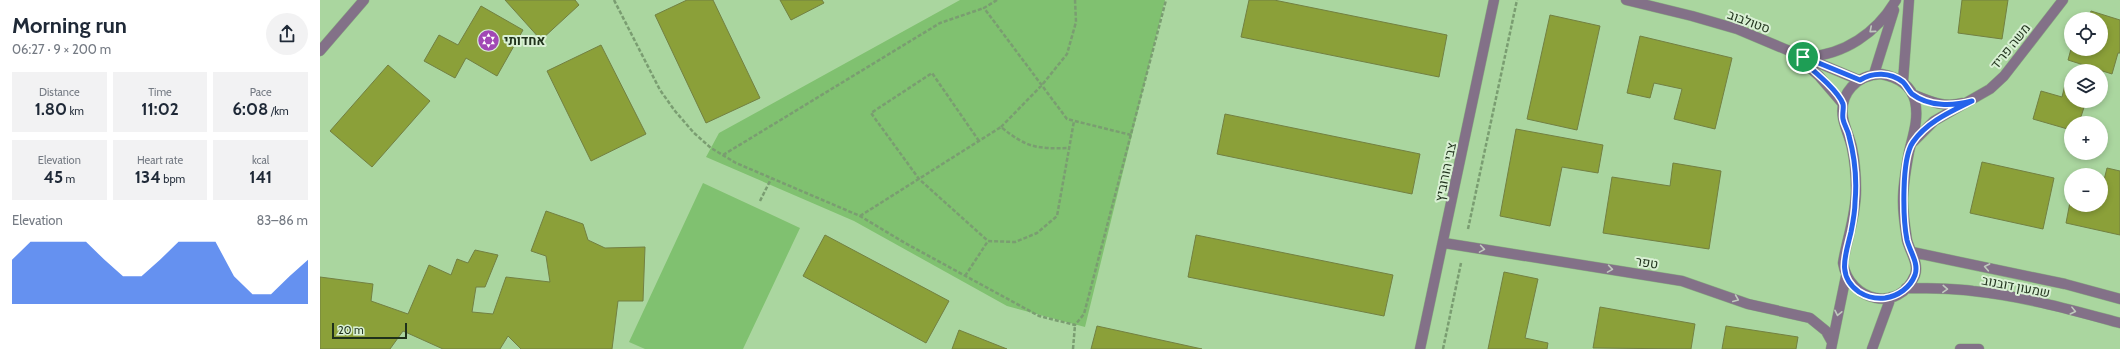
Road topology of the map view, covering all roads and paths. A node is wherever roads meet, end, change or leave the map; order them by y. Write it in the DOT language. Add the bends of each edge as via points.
graph roads {
  1 [pos="364,0"];
  2 [pos="614,0"];
  3 [pos="997,0"];
  4 [pos="1075,0"];
  5 [pos="1166,0"];
  6 [pos="1494,0"];
  7 [pos="1517,0"];
  8 [pos="1626,0"];
  9 [pos="1896,0"];
  10 [pos="1909,0"];
  11 [pos="2063,0"];
  12 [pos="984,8"];
  13 [pos="320,52"];
  14 [pos="1792,52"];
  15 [pos="1803,57"];
  16 [pos="1874,74"];
  17 [pos="1860,80"];
  18 [pos="1903,82"];
  19 [pos="1042,85"];
  20 [pos="1912,94"];
  21 [pos="1972,101"];
  22 [pos="1843,104"];
  23 [pos="1074,120"];
  24 [pos="1001,127"];
  25 [pos="1131,135"];
  26 [pos="979,141"];
  27 [pos="1912,143"];
  28 [pos="1070,148"];
  29 [pos="724,155"];
  30 [pos="770,179"];
  31 [pos="918,179"];
  32 [pos="760,201"];
  33 [pos="860,216"];
  34 [pos="988,241"];
  35 [pos="1444,242"];
  36 [pos="1464,246"];
  37 [pos="1912,252"];
  38 [pos="965,276"];
  39 [pos="1846,276"];
  40 [pos="1906,288"];
  41 [pos="1891,297"];
  42 [pos="2120,299"];
  43 [pos="2120,322"];
  44 [pos="1075,325"];
  45 [pos="1831,346"];
  46 [pos="1074,349"];
  47 [pos="1420,349"];
  48 [pos="1443,349"];
  49 [pos="1872,349"];
  50 [pos="1960,349"];
  51 [pos="1979,349"];
  1 -- 13 [label="street"];
  2 -- 29 [label="path" via="660,90 694,133"];
  3 -- 12 [label="path"];
  4 -- 19 [label="path" via="1076,22 1067,54"];
  5 -- 25 [label="path"];
  6 -- 35 [label="street, צבי הורוביץ"];
  7 -- 36 [label="path"];
  8 -- 14 [label="street, סטולבוב" via="1737,29"];
  9 -- 15 [label="street, one-way" via="1881,22 1869,33 1831,53"];
  9 -- 16 [label="street"];
  10 -- 18 [label="street"];
  11 -- 21 [label="street, משה פריד" via="2004,76"];
  12 -- 19 [label="path"];
  12 -- 29 [label="path" via="940,23"];
  14 -- 15 [label="street, סטולבוב"];
  14 -- 22 [label="street, סטולבוב" via="1820,76"];
  15 -- 17 [label="street, סטולבוב"];
  16 -- 17 [label="street"];
  16 -- 18 [label="street" via="1889,75"];
  17 -- 22 [label="street" via="1848,90"];
  18 -- 20 [label="street"];
  19 -- 23 [label="path" via="1067,119"];
  19 -- 24 [label="path"];
  20 -- 21 [label="street, משה פריד" via="1943,105"];
  20 -- 27 [label="street" via="1916,117"];
  21 -- 27 [label="street, משה פריד" via="1934,120"];
  22 -- 39 [label="street" via="1843,120 1852,148 1856,183 1854,218 1843,263"];
  23 -- 25 [label="path"];
  23 -- 28 [label="path"];
  24 -- 26 [label="path"];
  24 -- 28 [label="path" via="1018,141 1041,149"];
  25 -- 44 [label="path" via="1084,314"];
  26 -- 31 [label="path"];
  26 -- 31 [label="path" via="932,73 871,113"];
  27 -- 37 [label="street" via="1906,167 1903,201"];
  28 -- 34 [label="path" via="1057,216 1038,233 1015,242"];
  29 -- 30 [label="path"];
  30 -- 32 [label="path"];
  30 -- 33 [label="path"];
  31 -- 33 [label="path"];
  31 -- 34 [label="path"];
  33 -- 38 [label="path"];
  34 -- 38 [label="path"];
  35 -- 36 [label="street, טפר"];
  35 -- 47 [label="street, צבי הורוביץ"];
  36 -- 45 [label="street, טפר, one-way" via="1682,281 1748,304 1810,318 1826,331"];
  36 -- 48 [label="path"];
  37 -- 40 [label="street" via="1915,273"];
  42 -- 37 [label="street, שמעון דובנוב, one-way" via="2065,284"];
  38 -- 44 [label="path" via="1039,316"];
  39 -- 41 [label="street" via="1852,286 1862,294 1879,298"];
  39 -- 45 [label="street, one-way"];
  40 -- 41 [label="street"];
  40 -- 43 [label="street, שמעון דובנוב, one-way" via="2004,295"];
  41 -- 49 [label="street"];
  44 -- 46 [label="path"];
  50 -- 51 [label="street"];
}
